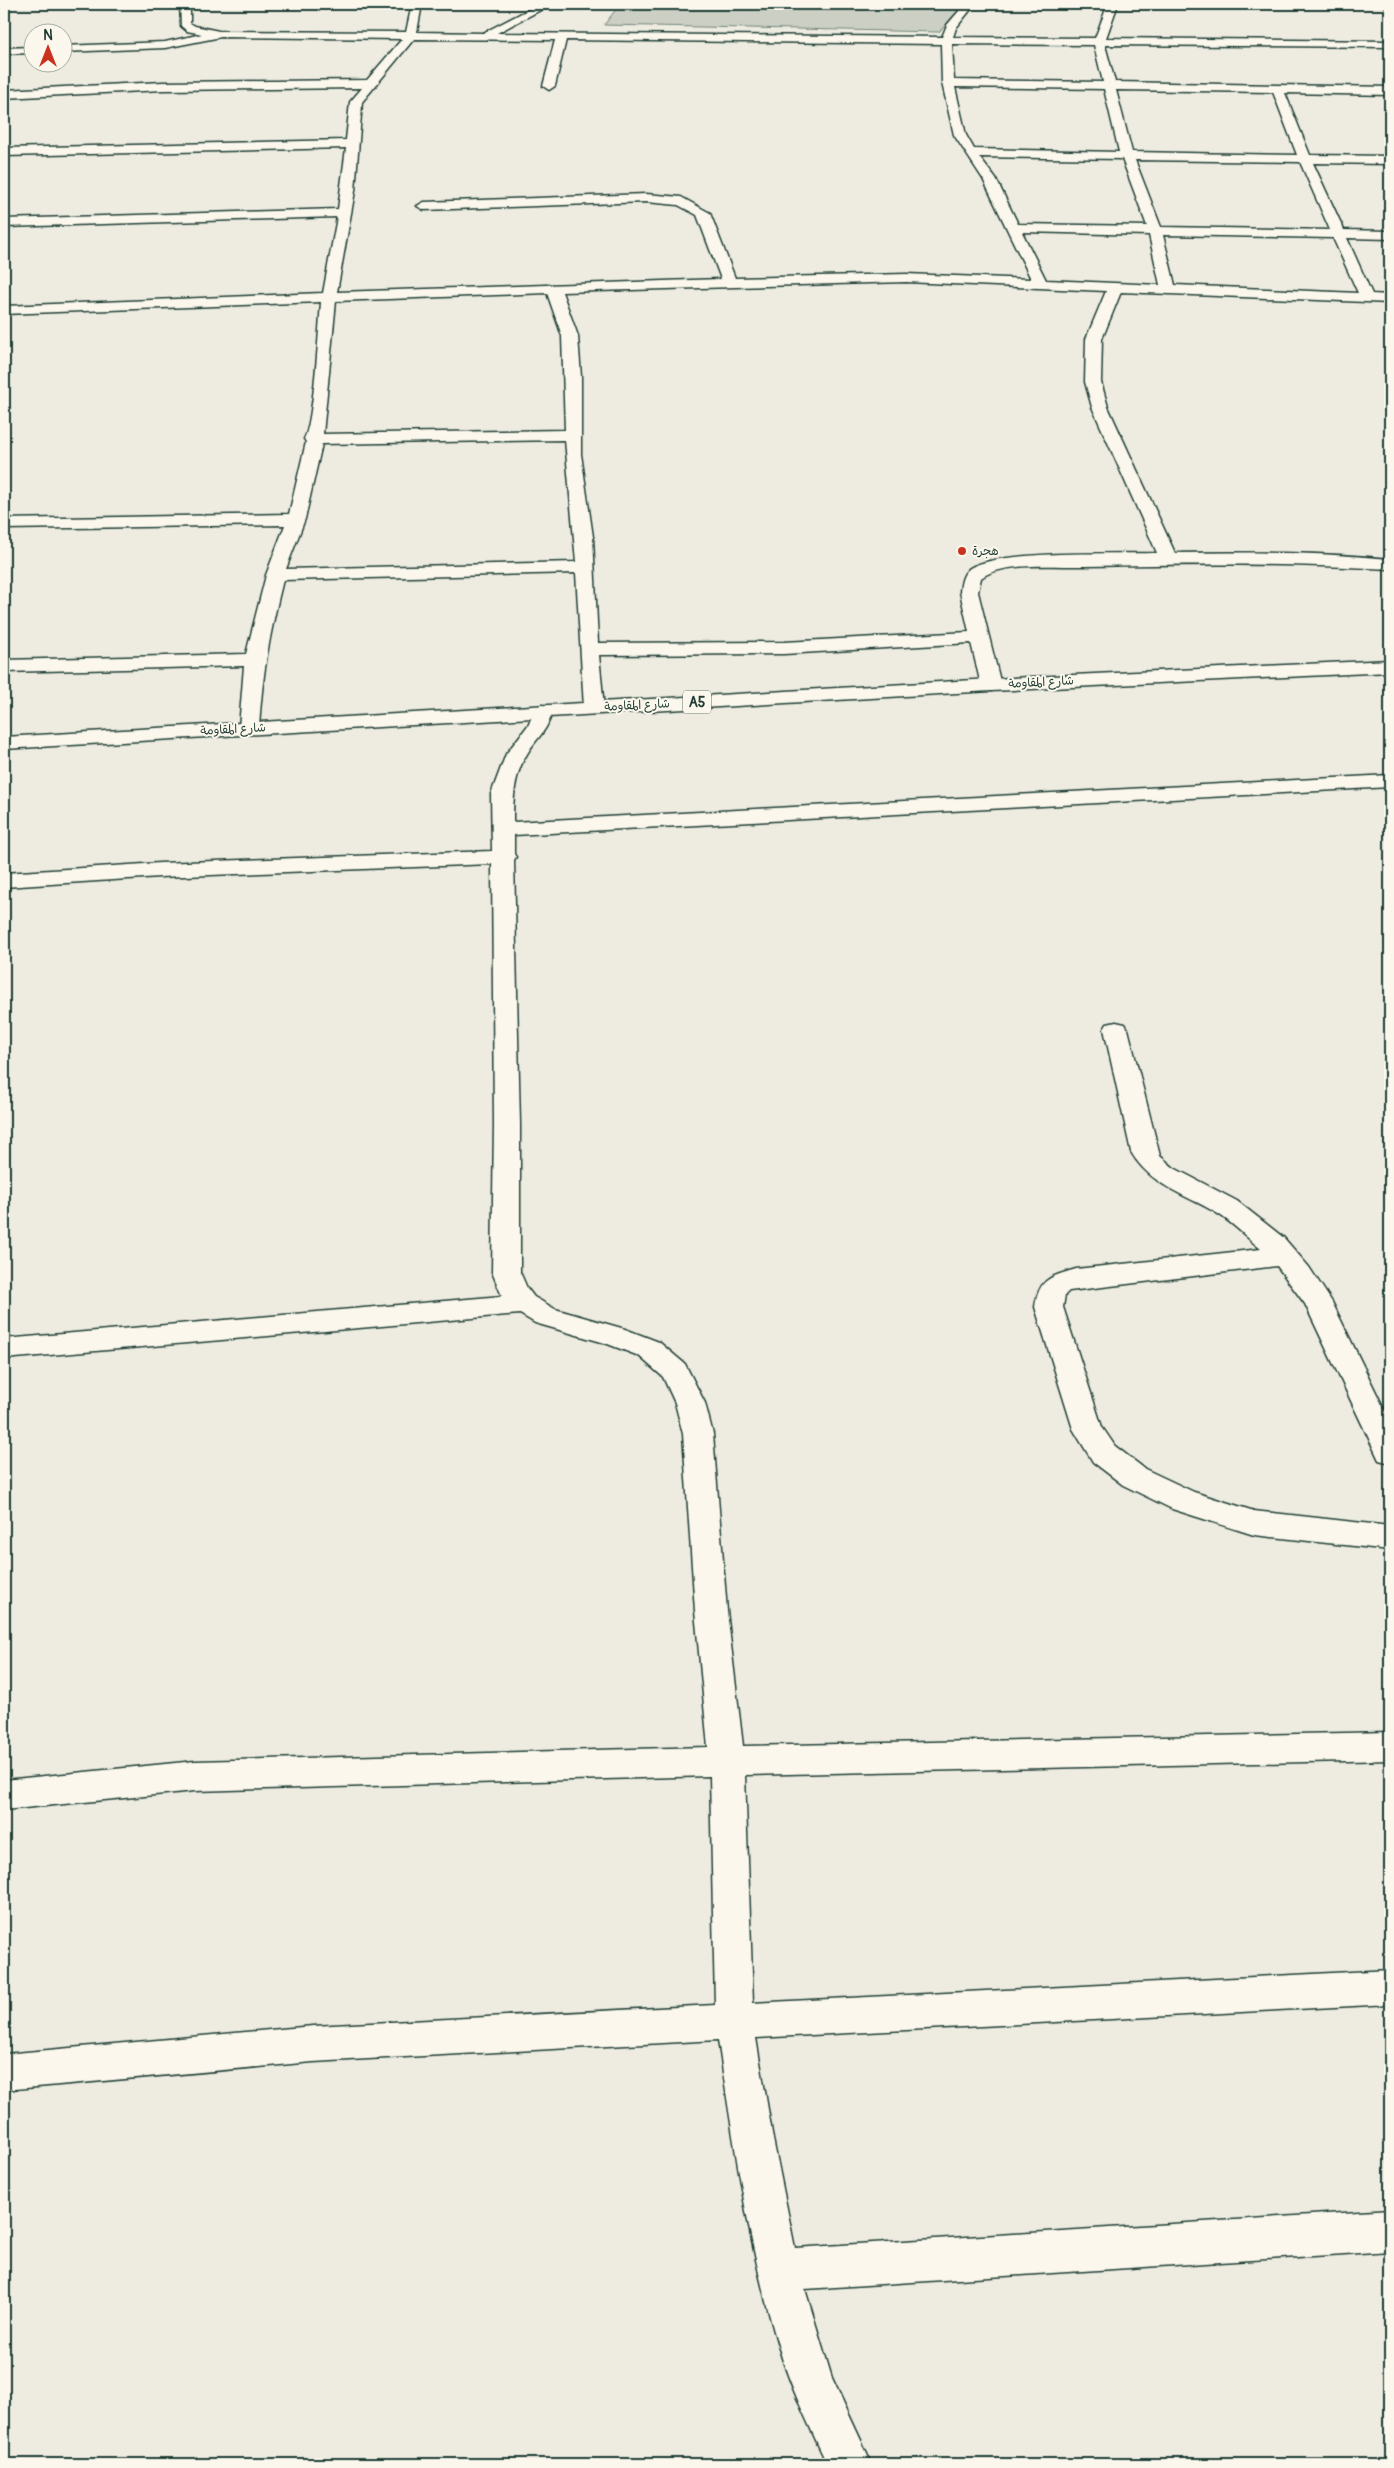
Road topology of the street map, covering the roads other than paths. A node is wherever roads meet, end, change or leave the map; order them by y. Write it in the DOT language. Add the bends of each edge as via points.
graph roads {
  1 [pos="185,4"];
  2 [pos="418,4"];
  3 [pos="547,4"];
  4 [pos="970,4"];
  5 [pos="1113,4"];
  6 [pos="222,34"];
  7 [pos="412,35"];
  8 [pos="484,35"];
  9 [pos="562,36"];
  10 [pos="946,40"];
  11 [pos="1099,42"];
  12 [pos="1390,44"];
  13 [pos="72,49"];
  14 [pos="22,50"];
  15 [pos="4,51"];
  16 [pos="164,70"];
  17 [pos="948,83"];
  18 [pos="372,84"];
  19 [pos="163,86"];
  20 [pos="549,86"];
  21 [pos="1108,86"];
  22 [pos="1278,89"];
  23 [pos="1390,91"];
  24 [pos="4,94"];
  25 [pos="351,144"];
  26 [pos="4,152"];
  27 [pos="970,153"];
  28 [pos="1126,154"];
  29 [pos="1304,158"];
  30 [pos="1390,160"];
  31 [pos="424,206"];
  32 [pos="344,213"];
  33 [pos="4,223"];
  34 [pos="1013,228"];
  35 [pos="1155,230"];
  36 [pos="1340,234"];
  37 [pos="1390,236"];
  38 [pos="729,282"];
  39 [pos="1040,283"];
  40 [pos="553,288"];
  41 [pos="1115,288"];
  42 [pos="1170,291"];
  43 [pos="329,298"];
  44 [pos="1367,298"];
  45 [pos="1390,299"];
  46 [pos="4,310"];
  47 [pos="573,435"];
  48 [pos="312,439"];
  49 [pos="296,519"];
  50 [pos="4,524"];
  51 [pos="1168,558"];
  52 [pos="1390,564"];
  53 [pos="586,567"];
  54 [pos="275,576"];
  55 [pos="978,637"];
  56 [pos="589,649"];
  57 [pos="255,660"];
  58 [pos="4,666"];
  59 [pos="1390,666"];
  60 [pos="991,685"];
  61 [pos="594,708"];
  62 [pos="542,711"];
  63 [pos="249,728"];
  64 [pos="4,743"];
  65 [pos="1390,781"];
  66 [pos="504,829"];
  67 [pos="504,857"];
  68 [pos="4,880"];
  69 [pos="1116,1029"];
  70 [pos="1284,1256"];
  71 [pos="524,1304"];
  72 [pos="4,1349"];
  73 [pos="1390,1452"];
  74 [pos="1390,1538"];
  75 [pos="1390,1746"];
  76 [pos="727,1761"];
  77 [pos="4,1795"];
  78 [pos="1390,1987"];
  79 [pos="734,2020"];
  80 [pos="4,2072"];
  81 [pos="1390,2230"];
  82 [pos="779,2270"];
  83 [pos="850,2464"];
  1 -- 6 [label="main road" via="184,24 191,29"];
  2 -- 7 [label="main road"];
  3 -- 8 [label="main road"];
  4 -- 10 [label="main road" via="951,27"];
  5 -- 11 [label="main road"];
  6 -- 7 [label="main road"];
  6 -- 13 [label="main road" via="165,49"];
  7 -- 8 [label="main road"];
  7 -- 18 [label="main road"];
  8 -- 9 [label="main road"];
  9 -- 10 [label="main road"];
  9 -- 20 [label="main road"];
  10 -- 11 [label="main road"];
  10 -- 17 [label="main road"];
  11 -- 12 [label="main road"];
  11 -- 21 [label="main road"];
  14 -- 15 [label="main road"];
  16 -- 19 [label="main road"];
  17 -- 21 [label="main road"];
  17 -- 27 [label="main road" via="960,135"];
  18 -- 19 [label="main road"];
  18 -- 25 [label="main road" via="356,102"];
  19 -- 24 [label="main road"];
  21 -- 22 [label="main road"];
  21 -- 28 [label="main road"];
  22 -- 23 [label="main road"];
  22 -- 29 [label="main road"];
  25 -- 26 [label="main road"];
  25 -- 32 [label="main road"];
  27 -- 28 [label="main road"];
  27 -- 34 [label="main road" via="989,179"];
  28 -- 29 [label="main road"];
  28 -- 35 [label="main road"];
  29 -- 30 [label="main road"];
  29 -- 36 [label="main road"];
  31 -- 38 [label="main road" via="646,198 681,201 703,213"];
  32 -- 33 [label="main road"];
  32 -- 43 [label="main road"];
  34 -- 35 [label="main road"];
  34 -- 39 [label="main road"];
  35 -- 36 [label="main road"];
  35 -- 42 [label="main road"];
  36 -- 37 [label="main road"];
  36 -- 44 [label="main road"];
  38 -- 39 [label="main road" via="906,278"];
  38 -- 40 [label="main road"];
  39 -- 41 [label="main road"];
  40 -- 43 [label="main road"];
  40 -- 47 [label="main road" via="570,336"];
  41 -- 42 [label="main road"];
  41 -- 51 [label="main road" via="1094,339 1093,382 1100,407"];
  42 -- 44 [label="main road"];
  43 -- 46 [label="main road"];
  43 -- 48 [label="main road" via="319,410"];
  44 -- 45 [label="main road"];
  47 -- 48 [label="main road"];
  47 -- 53 [label="main road" via="574,474"];
  48 -- 49 [label="main road" via="310,466"];
  49 -- 50 [label="main road"];
  49 -- 54 [label="main road"];
  51 -- 52 [label="main road" via="1279,558"];
  51 -- 55 [label="main road" via="1020,563 976,572 970,580 969,592"];
  53 -- 54 [label="main road"];
  53 -- 56 [label="main road"];
  54 -- 57 [label="main road"];
  55 -- 56 [label="main road" via="741,650"];
  55 -- 60 [label="main road"];
  56 -- 61 [label="main road"];
  57 -- 58 [label="main road"];
  57 -- 63 [label="main road"];
  59 -- 60 [label="main road, شارع المقاومة / A5"];
  60 -- 61 [label="main road, شارع المقاومة / A5"];
  61 -- 62 [label="main road, شارع المقاومة / A5"];
  62 -- 63 [label="main road, شارع المقاومة / A5"];
  62 -- 66 [label="main road" via="538,725 516,754 508,772 502,794"];
  63 -- 64 [label="main road, شارع المقاومة / A5"];
  65 -- 66 [label="main road"];
  66 -- 67 [label="main road"];
  67 -- 68 [label="main road" via="160,870"];
  67 -- 71 [label="main road" via="506,1272 514,1292"];
  69 -- 70 [label="main road" via="1144,1152 1150,1162 1165,1174 1227,1207"];
  70 -- 73 [label="main road" via="1318,1302"];
  70 -- 74 [label="main road" via="1076,1279 1059,1284 1051,1292 1049,1306 1088,1429 1104,1454 1134,1477 1183,1501 1254,1523"];
  71 -- 72 [label="main road"];
  71 -- 76 [label="main road" via="544,1316 650,1349 675,1371 690,1403 698,1434 711,1611"];
  75 -- 76 [label="main road"];
  76 -- 77 [label="main road" via="195,1776"];
  76 -- 79 [label="main road"];
  78 -- 79 [label="main road"];
  79 -- 80 [label="main road" via="313,2044"];
  79 -- 82 [label="main road"];
  81 -- 82 [label="main road"];
  82 -- 83 [label="main road" via="813,2386"];
}
